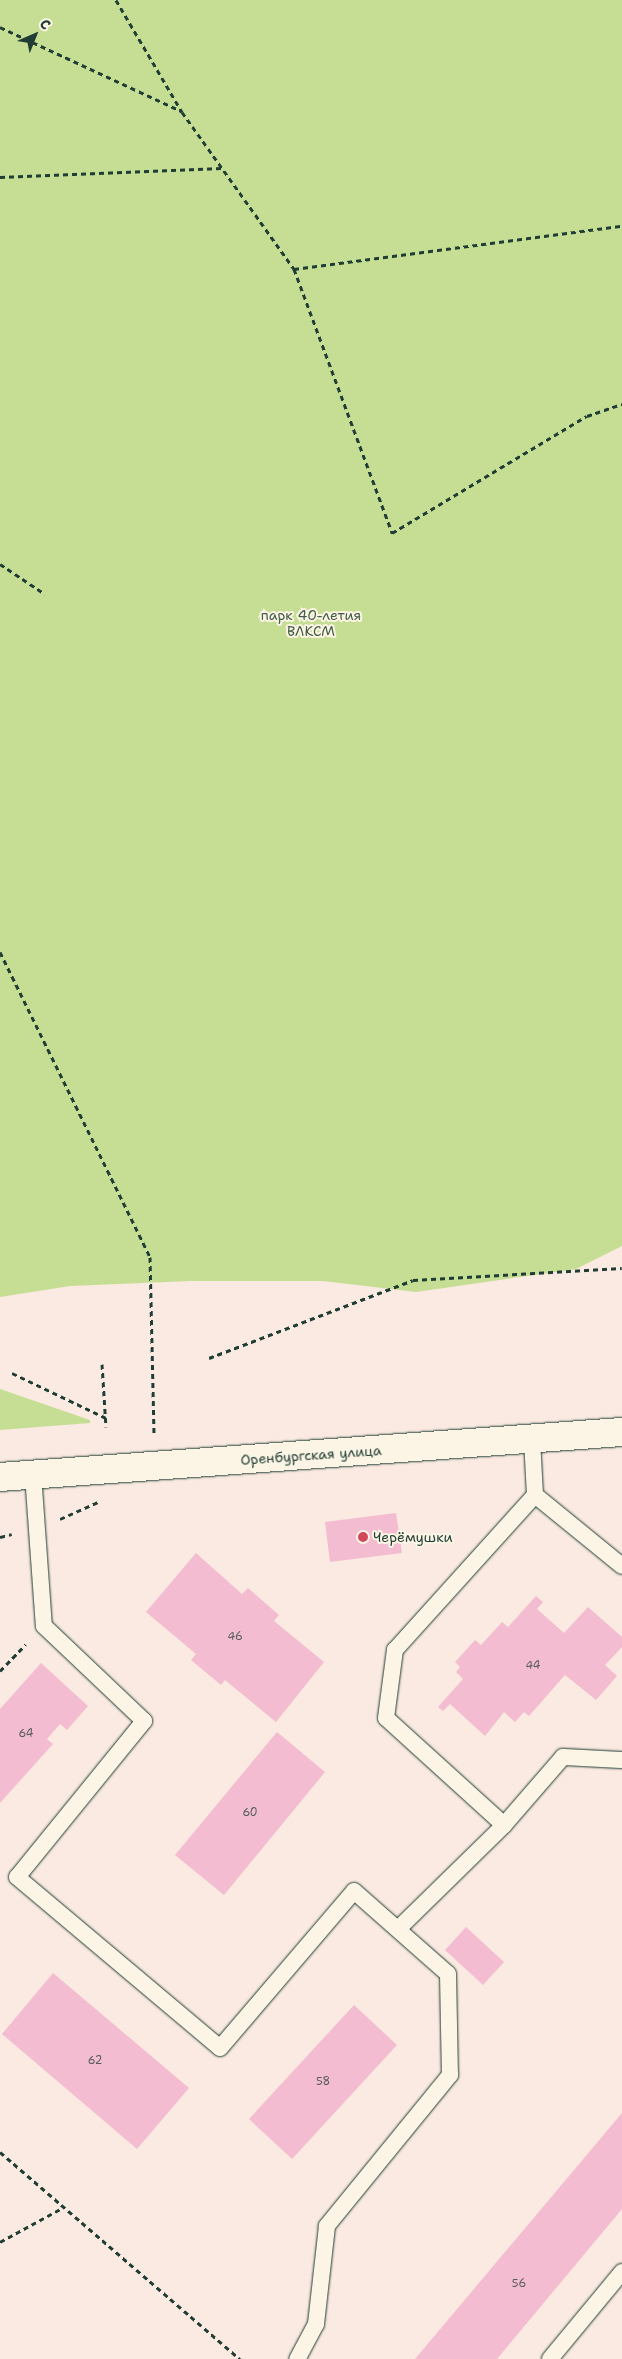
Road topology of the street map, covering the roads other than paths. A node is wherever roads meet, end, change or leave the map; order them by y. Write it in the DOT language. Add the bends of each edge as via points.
graph roads {
  1 [pos="622,1432"];
  2 [pos="532,1439"];
  3 [pos="33,1474"];
  4 [pos="0,1477"];
  5 [pos="536,1495"];
  6 [pos="622,1566"];
  7 [pos="622,1760"];
  8 [pos="504,1826"];
  9 [pos="399,1928"];
  10 [pos="622,2272"];
  11 [pos="297,2359"];
  12 [pos="550,2359"];
  1 -- 2 [label="street, Оренбургская улица"];
  2 -- 3 [label="street, Оренбургская улица"];
  2 -- 5 [label="lane"];
  3 -- 4 [label="street, Оренбургская улица"];
  3 -- 9 [label="lane" via="44,1626 144,1721 17,1877 220,2048 354,1891"];
  5 -- 6 [label="lane"];
  5 -- 8 [label="lane" via="394,1650 386,1718"];
  7 -- 8 [label="lane" via="563,1757"];
  8 -- 9 [label="lane"];
  9 -- 11 [label="lane" via="448,1974 450,2075 327,2226 316,2324"];
  10 -- 12 [label="lane"];
}
